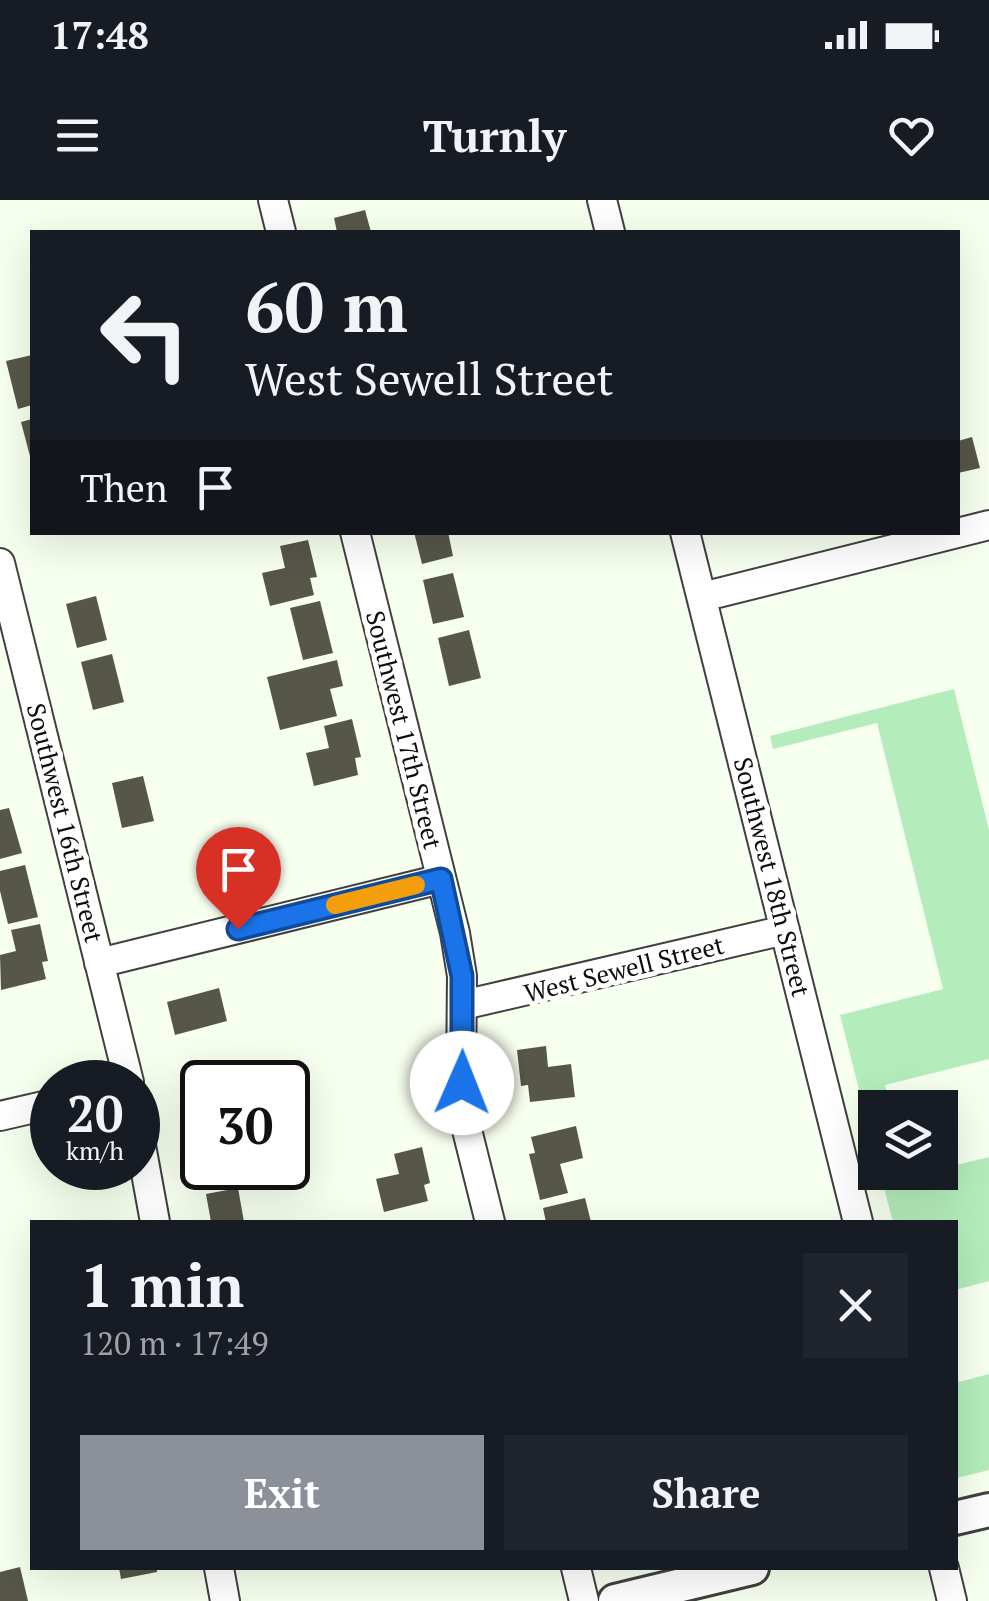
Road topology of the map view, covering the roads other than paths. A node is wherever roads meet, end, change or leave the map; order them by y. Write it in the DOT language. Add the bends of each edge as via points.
graph roads {
  1 [pos="272,200"];
  2 [pos="602,200"];
  3 [pos="280,230"];
  4 [pos="610,230"];
  5 [pos="989,525"];
  6 [pos="960,532"];
  7 [pos="356,535"];
  8 [pos="687,535"];
  9 [pos="949,535"];
  10 [pos="0,563"];
  11 [pos="702,597"];
  12 [pos="441,879"];
  13 [pos="785,930"];
  14 [pos="99,963"];
  15 [pos="463,1005"];
  16 [pos="123,1060"];
  17 [pos="30,1109"];
  18 [pos="0,1116"];
  19 [pos="149,1190"];
  20 [pos="155,1220"];
  21 [pos="490,1220"];
  22 [pos="858,1220"];
  23 [pos="989,1510"];
  24 [pos="958,1517"];
  25 [pos="219,1570"];
  26 [pos="576,1570"];
  27 [pos="744,1570"];
  28 [pos="944,1570"];
  29 [pos="225,1601"];
  30 [pos="584,1601"];
  31 [pos="615,1601"];
  32 [pos="952,1601"];
  1 -- 3 [label="street"];
  2 -- 4 [label="street"];
  5 -- 6 [label="street"];
  7 -- 12 [label="street, Southwest 17th Street"];
  8 -- 11 [label="street, Southwest 18th Street"];
  9 -- 11 [label="street"];
  10 -- 14 [label="street, Southwest 16th Street"];
  11 -- 13 [label="street, Southwest 18th Street"];
  12 -- 14 [label="street"];
  12 -- 15 [label="street, Southwest 17th Street"];
  13 -- 15 [label="street, West Sewell Street"];
  13 -- 22 [label="street, Southwest 18th Street"];
  14 -- 16 [label="street, Southwest 16th Street"];
  15 -- 21 [label="street, Southwest 17th Street" via="466,1126"];
  17 -- 18 [label="street"];
  19 -- 20 [label="street"];
  23 -- 24 [label="street"];
  25 -- 29 [label="street"];
  26 -- 30 [label="street"];
  27 -- 31 [label="street"];
  28 -- 32 [label="street"];
}
